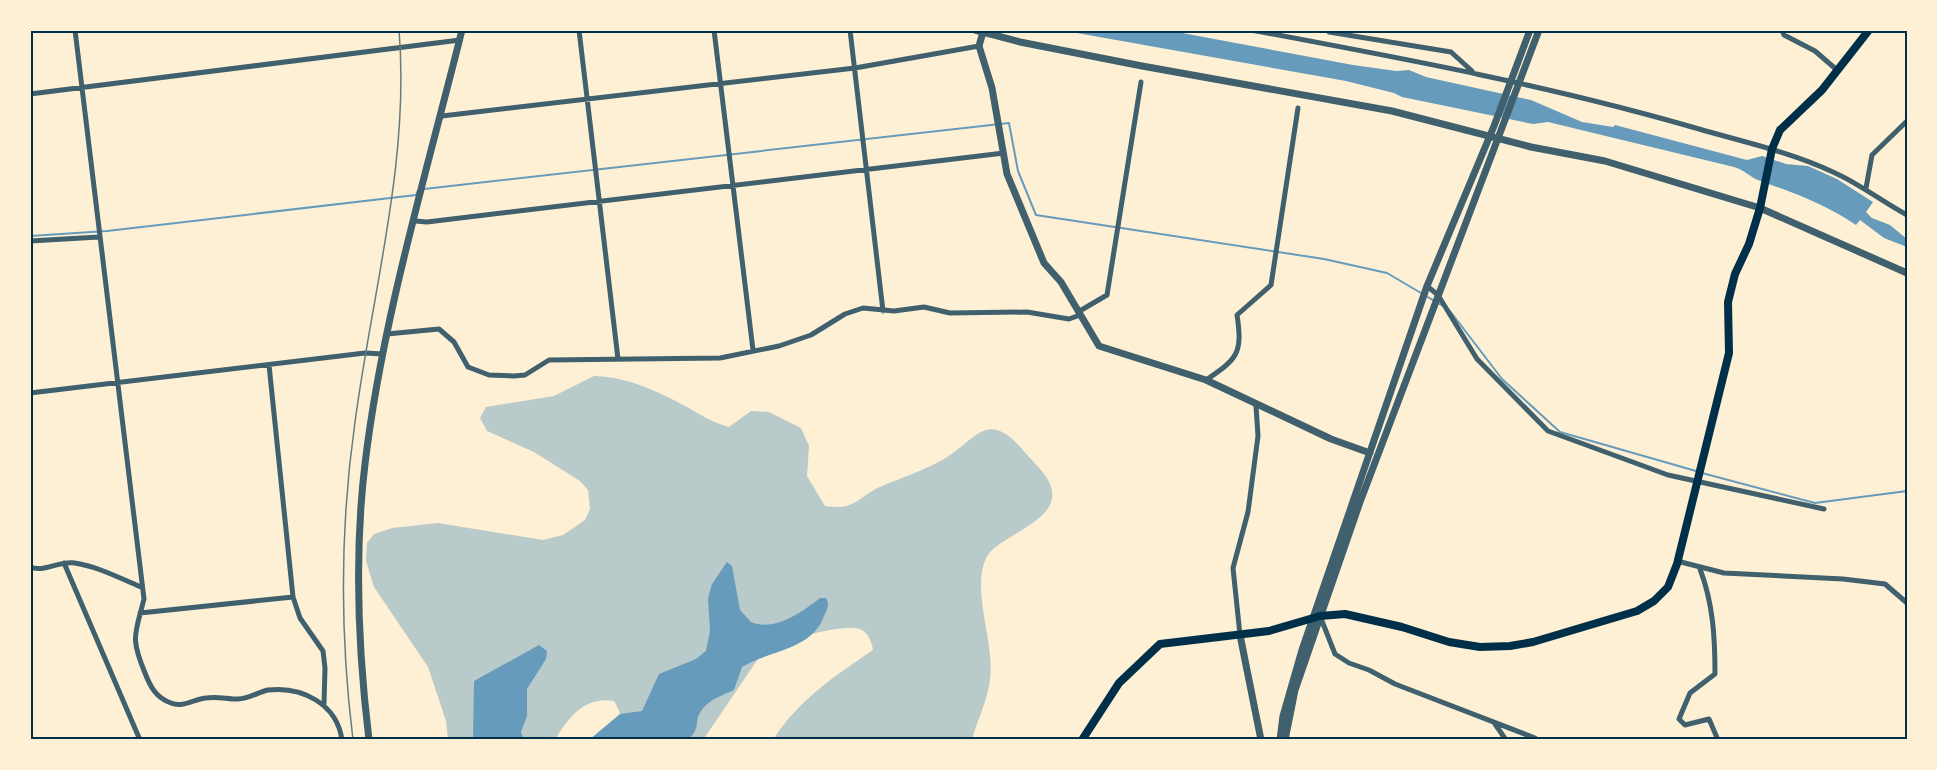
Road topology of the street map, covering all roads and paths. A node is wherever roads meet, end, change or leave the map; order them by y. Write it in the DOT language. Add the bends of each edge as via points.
graph roads {
  1 [pos="75,30"];
  2 [pos="462,30"];
  3 [pos="579,30"];
  4 [pos="714,30"];
  5 [pos="850,30"];
  6 [pos="1251,30"];
  7 [pos="1329,30"];
  8 [pos="1530,30"];
  9 [pos="1539,30"];
  10 [pos="1782,30"];
  11 [pos="1869,30"];
  12 [pos="979,31"];
  13 [pos="460,40"];
  14 [pos="979,46"];
  15 [pos="855,68"];
  16 [pos="1837,70"];
  17 [pos="1473,72"];
  18 [pos="1141,82"];
  19 [pos="1510,82"];
  20 [pos="721,84"];
  21 [pos="1518,84"];
  22 [pos="81,88"];
  23 [pos="30,94"];
  24 [pos="587,100"];
  25 [pos="1298,108"];
  26 [pos="442,117"];
  27 [pos="1907,121"];
  28 [pos="1489,136"];
  29 [pos="1498,139"];
  30 [pos="1771,152"];
  31 [pos="1004,153"];
  32 [pos="866,169"];
  33 [pos="733,186"];
  34 [pos="1866,188"];
  35 [pos="600,201"];
  36 [pos="1760,208"];
  37 [pos="1907,215"];
  38 [pos="415,221"];
  39 [pos="99,237"];
  40 [pos="30,241"];
  41 [pos="1907,273"];
  42 [pos="1427,286"];
  43 [pos="1438,295"];
  44 [pos="883,311"];
  45 [pos="1079,313"];
  46 [pos="387,334"];
  47 [pos="753,350"];
  48 [pos="382,354"];
  49 [pos="618,359"];
  50 [pos="268,365"];
  51 [pos="1206,380"];
  52 [pos="116,383"];
  53 [pos="30,393"];
  54 [pos="1256,406"];
  55 [pos="1370,453"];
  56 [pos="1696,481"];
  57 [pos="1824,509"];
  58 [pos="1677,561"];
  59 [pos="64,563"];
  60 [pos="30,567"];
  61 [pos="1700,569"];
  62 [pos="141,587"];
  63 [pos="293,597"];
  64 [pos="1907,603"];
  65 [pos="140,613"];
  66 [pos="1317,617"];
  67 [pos="1240,635"];
  68 [pos="324,704"];
  69 [pos="1494,723"];
  70 [pos="1535,738"];
  71 [pos="140,740"];
  72 [pos="342,740"];
  73 [pos="369,740"];
  74 [pos="1082,740"];
  75 [pos="1261,740"];
  76 [pos="1280,740"];
  77 [pos="1285,740"];
  78 [pos="1506,740"];
  79 [pos="1718,740"];
  1 -- 22 [label="street"];
  2 -- 13 [label="street"];
  3 -- 24 [label="street"];
  4 -- 20 [label="street"];
  5 -- 15 [label="street"];
  6 -- 17 [label="street"];
  7 -- 17 [label="street" via="1359,39 1451,52"];
  8 -- 19 [label="street"];
  9 -- 21 [label="street"];
  10 -- 16 [label="street"];
  11 -- 16 [label="main road"];
  12 -- 14 [label="street"];
  12 -- 28 [label="street" via="1131,64 1392,111"];
  13 -- 22 [label="street"];
  13 -- 26 [label="street"];
  14 -- 15 [label="street"];
  14 -- 31 [label="street" via="992,88"];
  15 -- 20 [label="street"];
  15 -- 32 [label="street"];
  16 -- 30 [label="main road" via="1809,104 1780,130"];
  17 -- 19 [label="street"];
  18 -- 45 [label="street" via="1107,295"];
  19 -- 21 [label="street"];
  19 -- 28 [label="street"];
  20 -- 24 [label="street"];
  20 -- 33 [label="street"];
  21 -- 29 [label="street"];
  21 -- 30 [label="street" via="1628,108"];
  22 -- 23 [label="street"];
  22 -- 39 [label="street"];
  24 -- 26 [label="street"];
  24 -- 35 [label="street"];
  25 -- 51 [label="street" via="1271,285 1237,315 1241,343 1229,365"];
  26 -- 38 [label="street"];
  27 -- 34 [label="street" via="1872,156"];
  28 -- 29 [label="street"];
  28 -- 42 [label="street"];
  29 -- 36 [label="street" via="1635,168"];
  29 -- 43 [label="street"];
  30 -- 34 [label="street" via="1831,171"];
  30 -- 36 [label="main road"];
  31 -- 32 [label="street"];
  31 -- 45 [label="street" via="1007,174 1044,262"];
  32 -- 33 [label="street"];
  32 -- 44 [label="street"];
  33 -- 35 [label="street"];
  33 -- 47 [label="street"];
  34 -- 37 [label="street"];
  35 -- 38 [label="street"];
  35 -- 49 [label="street"];
  36 -- 41 [label="street"];
  36 -- 56 [label="main road" via="1728,302 1729,352"];
  38 -- 46 [label="street"];
  39 -- 40 [label="street"];
  39 -- 52 [label="street"];
  42 -- 43 [label="street"];
  42 -- 55 [label="street"];
  43 -- 56 [label="street" via="1477,359 1548,431 1668,475"];
  43 -- 66 [label="street"];
  44 -- 45 [label="street" via="924,307 950,313 1027,312 1069,319"];
  44 -- 47 [label="street" via="864,308 845,314 811,335"];
  45 -- 51 [label="street" via="1104,350"];
  46 -- 48 [label="street"];
  46 -- 49 [label="street" via="439,329 454,342 468,367 489,375 525,375 549,360"];
  47 -- 49 [label="street" via="694,360"];
  48 -- 50 [label="street"];
  48 -- 73 [label="street" via="365,465 358,571 362,681"];
  50 -- 52 [label="street"];
  50 -- 63 [label="street"];
  51 -- 54 [label="street"];
  52 -- 53 [label="street"];
  52 -- 62 [label="street"];
  54 -- 55 [label="street"];
  54 -- 67 [label="street" via="1258,436 1248,512 1233,568"];
  55 -- 66 [label="street"];
  56 -- 57 [label="street"];
  56 -- 58 [label="main road"];
  58 -- 61 [label="street"];
  58 -- 66 [label="main road" via="1668,587 1636,611 1510,646 1449,642 1346,614"];
  59 -- 60 [label="street" via="38,570"];
  59 -- 62 [label="street" via="107,571"];
  59 -- 71 [label="street"];
  61 -- 64 [label="street" via="1885,584"];
  61 -- 79 [label="street" via="1708,590 1715,636 1715,674 1690,693 1679,719 1685,725 1708,719"];
  62 -- 65 [label="street" via="144,599"];
  63 -- 65 [label="street"];
  63 -- 68 [label="street" via="300,618 323,651"];
  65 -- 68 [label="street" via="134,632 139,657 156,694 171,704 203,698 253,697 266,690 306,692"];
  66 -- 67 [label="main road"];
  66 -- 69 [label="street" via="1335,654 1348,663"];
  66 -- 76 [label="street" via="1289,688"];
  66 -- 77 [label="street"];
  67 -- 74 [label="main road" via="1160,644 1119,683"];
  67 -- 75 [label="street"];
  68 -- 72 [label="street" via="340,729"];
  69 -- 70 [label="street"];
  69 -- 78 [label="street"];
}
